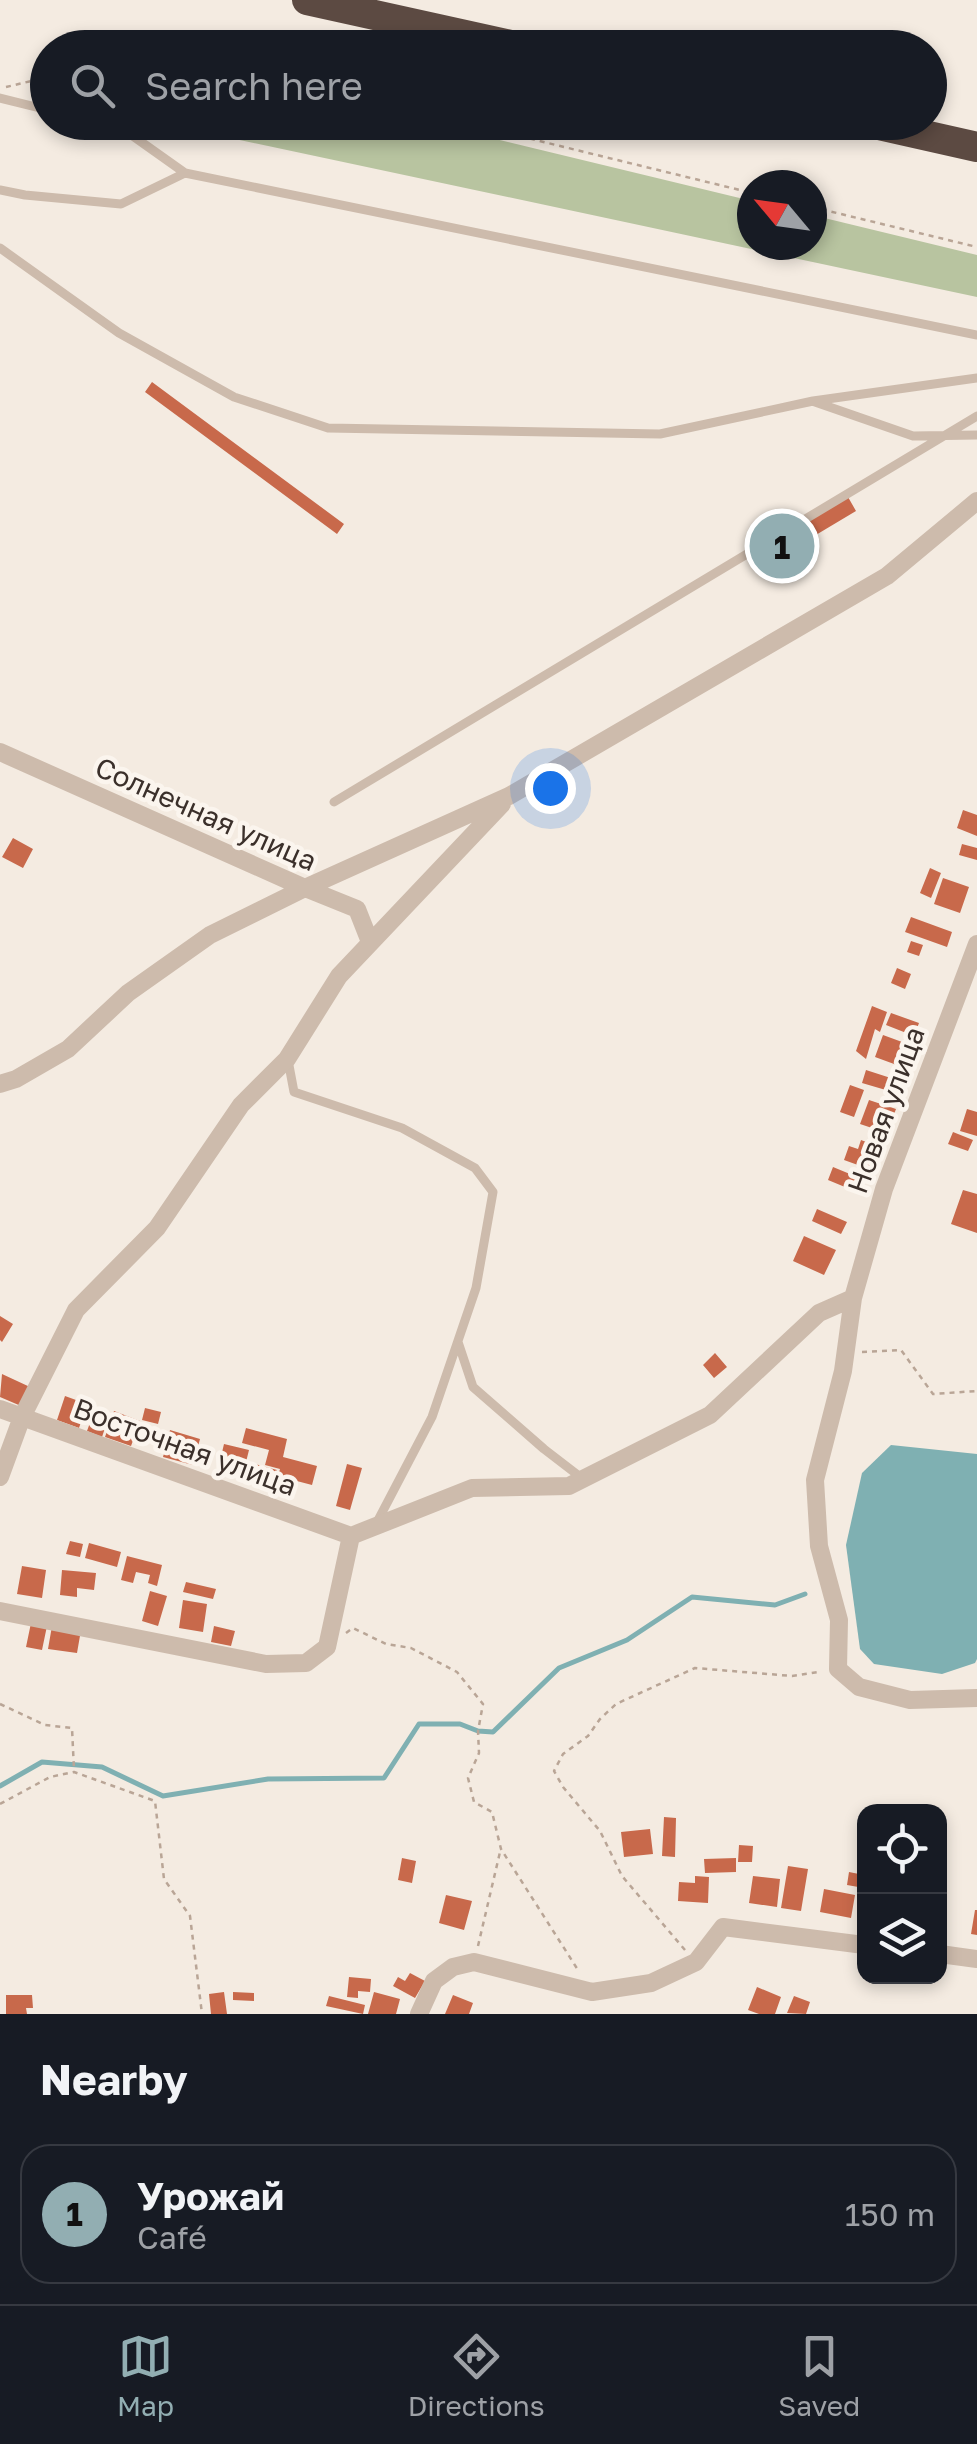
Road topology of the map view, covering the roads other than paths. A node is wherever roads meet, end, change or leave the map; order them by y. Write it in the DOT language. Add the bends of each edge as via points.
graph roads {
  1 [pos="307,0"];
  2 [pos="443,30"];
  3 [pos="0,98"];
  4 [pos="30,106"];
  5 [pos="137,140"];
  6 [pos="946,140"];
  7 [pos="977,147"];
  8 [pos="185,173"];
  9 [pos="0,190"];
  10 [pos="0,248"];
  11 [pos="977,335"];
  12 [pos="977,378"];
  13 [pos="813,401"];
  14 [pos="977,416"];
  15 [pos="977,435"];
  16 [pos="946,437"];
  17 [pos="977,501"];
  18 [pos="0,752"];
  19 [pos="509,796"];
  20 [pos="334,802"];
  21 [pos="304,888"];
  22 [pos="370,942"];
  23 [pos="977,944"];
  24 [pos="287,1058"];
  25 [pos="0,1084"];
  26 [pos="852,1298"];
  27 [pos="458,1342"];
  28 [pos="0,1409"];
  29 [pos="22,1417"];
  30 [pos="0,1477"];
  31 [pos="582,1479"];
  32 [pos="375,1527"];
  33 [pos="351,1536"];
  34 [pos="0,1611"];
  35 [pos="977,1698"];
  36 [pos="857,1944"];
  37 [pos="947,1955"];
  38 [pos="977,1959"];
  39 [pos="419,2014"];
  1 -- 2 [label="highway"];
  3 -- 4 [label="lane"];
  5 -- 8 [label="lane"];
  6 -- 7 [label="highway"];
  8 -- 9 [label="lane" via="121,204"];
  8 -- 11 [label="lane"];
  10 -- 13 [label="lane" via="119,333 234,397 328,428 660,434"];
  12 -- 13 [label="lane"];
  13 -- 16 [label="lane" via="913,436"];
  14 -- 16 [label="lane"];
  15 -- 16 [label="lane"];
  16 -- 20 [label="lane"];
  17 -- 19 [label="street" via="887,576"];
  18 -- 21 [label="street, Солнечная улица"];
  19 -- 21 [label="street"];
  19 -- 22 [label="street"];
  21 -- 22 [label="street, Солнечная улица" via="358,909"];
  21 -- 25 [label="street" via="210,935 128,993 68,1048"];
  22 -- 24 [label="street" via="338,976"];
  23 -- 26 [label="street, Новая улица" via="884,1188"];
  24 -- 27 [label="lane" via="294,1092 402,1128 475,1168 494,1192"];
  24 -- 29 [label="street" via="240,1105 157,1228 76,1310"];
  26 -- 31 [label="street" via="820,1313 710,1415"];
  26 -- 35 [label="street, Новая улица" via="843,1371 815,1480 819,1546 839,1620 838,1670 859,1687 910,1700"];
  27 -- 31 [label="lane" via="473,1386"];
  27 -- 32 [label="lane" via="432,1417"];
  28 -- 29 [label="street, Восточная улица"];
  29 -- 30 [label="street"];
  29 -- 33 [label="street, Восточная улица"];
  31 -- 32 [label="street" via="569,1486 472,1488"];
  32 -- 33 [label="street"];
  33 -- 34 [label="street" via="327,1647 306,1663 266,1664"];
  36 -- 39 [label="street" via="723,1927 696,1962 650,1982 592,1992 474,1962 434,1981"];
  37 -- 38 [label="street"];
}
